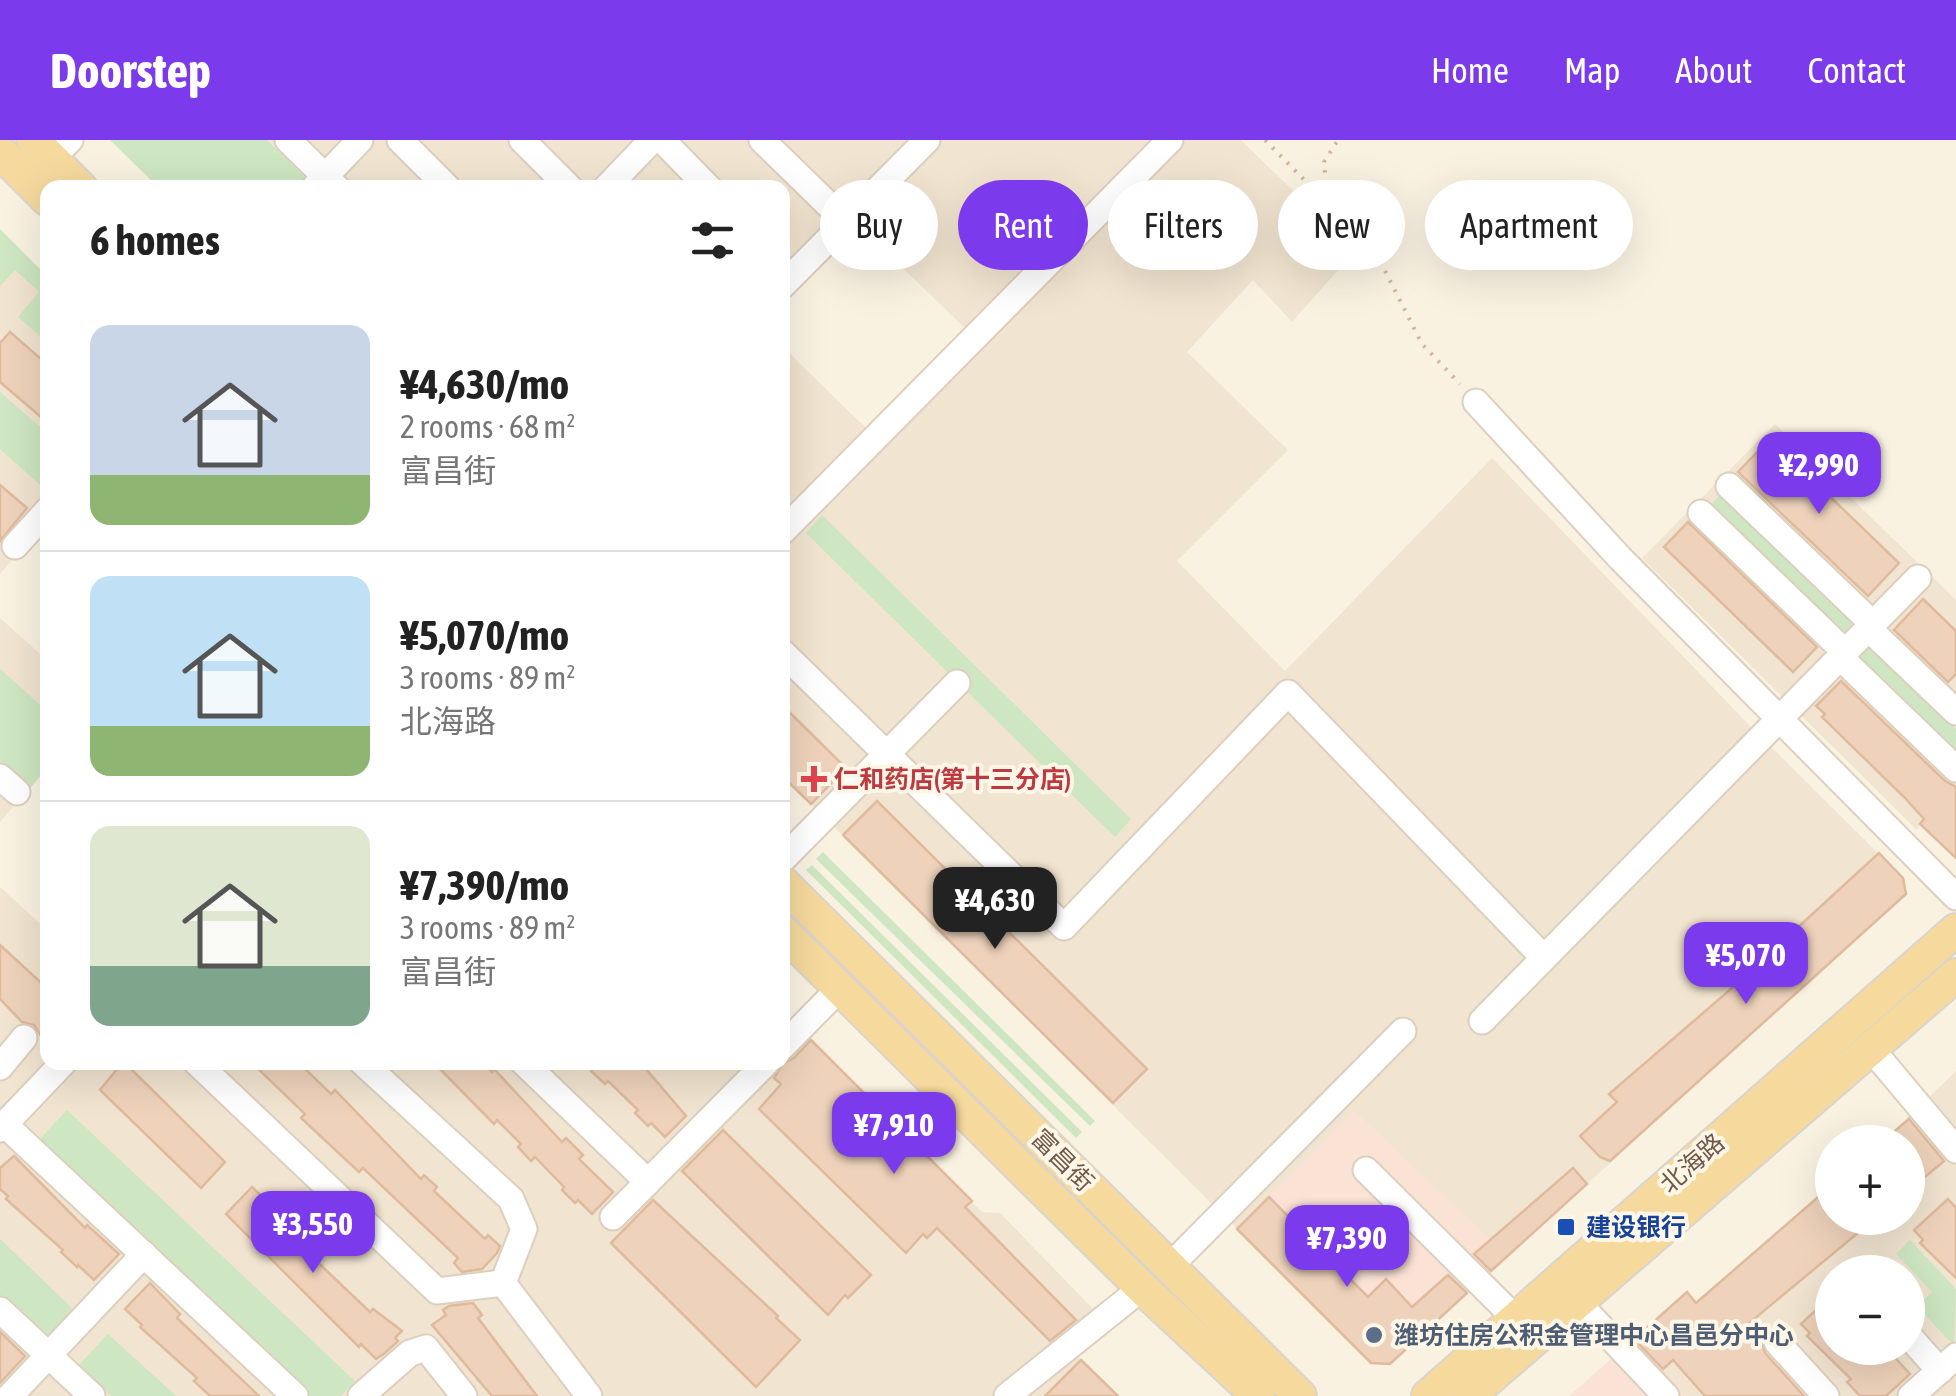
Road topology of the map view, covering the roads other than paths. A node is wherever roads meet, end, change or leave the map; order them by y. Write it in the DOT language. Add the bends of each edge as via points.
graph roads {
  1 [pos="288,140"];
  2 [pos="360,140"];
  3 [pos="400,140"];
  4 [pos="522,140"];
  5 [pos="762,140"];
  6 [pos="889,140"];
  7 [pos="927,140"];
  8 [pos="1170,140"];
  9 [pos="649,142"];
  10 [pos="52,146"];
  11 [pos="0,152"];
  12 [pos="908,159"];
  13 [pos="75,180"];
  14 [pos="322,180"];
  15 [pos="328,180"];
  16 [pos="440,180"];
  17 [pos="562,180"];
  18 [pos="617,180"];
  19 [pos="699,180"];
  20 [pos="887,180"];
  21 [pos="40,192"];
  22 [pos="820,197"];
  23 [pos="820,245"];
  24 [pos="790,271"];
  25 [pos="1476,402"];
  26 [pos="1730,486"];
  27 [pos="1701,513"];
  28 [pos="40,519"];
  29 [pos="790,524"];
  30 [pos="16,546"];
  31 [pos="1918,578"];
  32 [pos="1871,626"];
  33 [pos="1843,654"];
  34 [pos="790,660"];
  35 [pos="957,682"];
  36 [pos="1956,712"];
  37 [pos="1779,719"];
  38 [pos="889,754"];
  39 [pos="1956,769"];
  40 [pos="790,852"];
  41 [pos="790,890"];
  42 [pos="1956,897"];
  43 [pos="1956,930"];
  44 [pos="790,939"];
  45 [pos="1544,958"];
  46 [pos="1956,975"];
  47 [pos="840,988"];
  48 [pos="1482,1021"];
  49 [pos="1402,1031"];
  50 [pos="24,1038"];
  51 [pos="790,1039"];
  52 [pos="1872,1050"];
  53 [pos="0,1067"];
  54 [pos="56,1070"];
  55 [pos="204,1070"];
  56 [pos="371,1070"];
  57 [pos="531,1070"];
  58 [pos="759,1070"];
  59 [pos="2,1126"];
  60 [pos="1956,1150"];
  61 [pos="1366,1170"];
  62 [pos="648,1182"];
  63 [pos="613,1218"];
  64 [pos="144,1254"];
  65 [pos="1170,1266"];
  66 [pos="503,1283"];
  67 [pos="1142,1288"];
  68 [pos="1579,1304"];
  69 [pos="0,1310"];
  70 [pos="1515,1318"];
  71 [pos="1777,1342"];
  72 [pos="1925,1347"];
  73 [pos="48,1355"];
  74 [pos="1948,1364"];
  75 [pos="10,1396"];
  76 [pos="92,1396"];
  77 [pos="295,1396"];
  78 [pos="362,1396"];
  79 [pos="464,1396"];
  80 [pos="589,1396"];
  81 [pos="1007,1396"];
  82 [pos="1258,1396"];
  83 [pos="1300,1396"];
  84 [pos="1428,1396"];
  85 [pos="1469,1396"];
  86 [pos="1666,1396"];
  87 [pos="1826,1396"];
  88 [pos="1911,1396"];
  1 -- 14 [label="street"];
  2 -- 15 [label="street"];
  3 -- 16 [label="street"];
  4 -- 17 [label="street"];
  5 -- 22 [label="street"];
  6 -- 12 [label="street"];
  7 -- 12 [label="street"];
  8 -- 29 [label="street"];
  9 -- 18 [label="street"];
  9 -- 19 [label="street"];
  10 -- 13 [label="main road"];
  11 -- 21 [label="main road"];
  12 -- 20 [label="street"];
  23 -- 24 [label="street"];
  25 -- 37 [label="street"];
  26 -- 32 [label="street"];
  27 -- 33 [label="street"];
  28 -- 30 [label="street"];
  31 -- 32 [label="street"];
  32 -- 33 [label="street"];
  32 -- 36 [label="street"];
  33 -- 37 [label="street"];
  33 -- 39 [label="street"];
  34 -- 38 [label="street"];
  35 -- 38 [label="street"];
  37 -- 42 [label="street"];
  37 -- 45 [label="street"];
  38 -- 40 [label="street"];
  38 -- 45 [label="street" via="1064,927 1288,694"];
  41 -- 65 [label="main road, 富昌街"];
  43 -- 70 [label="main road, 北海路"];
  44 -- 47 [label="main road, 富昌街"];
  45 -- 48 [label="street"];
  46 -- 52 [label="main road, 北海路"];
  47 -- 51 [label="street"];
  47 -- 67 [label="main road, 富昌街"];
  49 -- 65 [label="street"];
  50 -- 53 [label="street"];
  52 -- 60 [label="street"];
  52 -- 68 [label="main road, 北海路"];
  54 -- 59 [label="street"];
  55 -- 66 [label="street" via="437,1290"];
  56 -- 66 [label="street" via="511,1199 524,1228"];
  57 -- 62 [label="street"];
  58 -- 62 [label="street"];
  59 -- 64 [label="street"];
  61 -- 70 [label="street"];
  62 -- 63 [label="street"];
  64 -- 73 [label="street"];
  64 -- 77 [label="street"];
  65 -- 83 [label="main road, 富昌街"];
  66 -- 80 [label="street"];
  67 -- 81 [label="street"];
  67 -- 82 [label="main road, 富昌街"];
  68 -- 85 [label="main road, 北海路"];
  68 -- 86 [label="street"];
  69 -- 73 [label="street"];
  70 -- 84 [label="main road, 北海路"];
  71 -- 87 [label="street"];
  72 -- 74 [label="street"];
  73 -- 75 [label="street"];
  73 -- 76 [label="street"];
  74 -- 88 [label="street"];
  78 -- 79 [label="street" via="410,1353 426,1348"];
}
